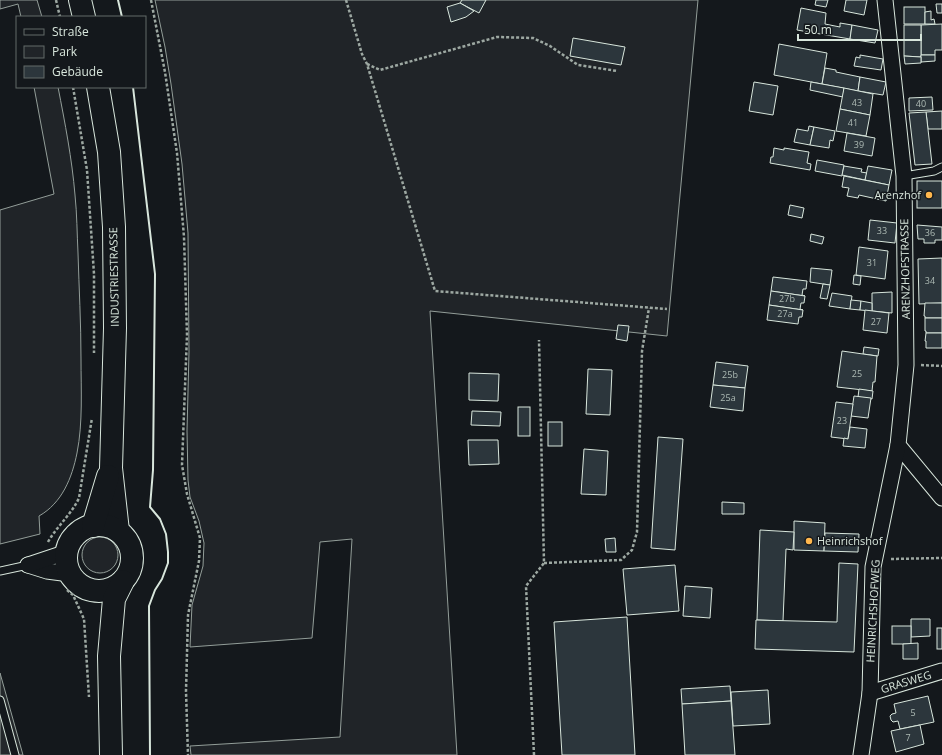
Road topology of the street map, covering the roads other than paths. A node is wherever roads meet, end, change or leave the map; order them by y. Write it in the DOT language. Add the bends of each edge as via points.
graph roads {
  1 [pos="80,0"];
  2 [pos="885,0"];
  3 [pos="84,16"];
  4 [pos="98,88"];
  5 [pos="942,167"];
  6 [pos="904,176"];
  7 [pos="898,445"];
  8 [pos="111,468"];
  9 [pos="942,498"];
  10 [pos="93,526"];
  11 [pos="118,531"];
  12 [pos="67,552"];
  13 [pos="28,565"];
  14 [pos="45,565"];
  15 [pos="0,571"];
  16 [pos="70,574"];
  17 [pos="123,581"];
  18 [pos="91,590"];
  19 [pos="109,656"];
  20 [pos="942,671"];
  21 [pos="870,693"];
  22 [pos="0,700"];
  23 [pos="15,755"];
  24 [pos="111,755"];
  25 [pos="861,755"];
  1 -- 3 [label="main road"];
  2 -- 6 [label="street, ARENZHOFSTRASSE"];
  4 -- 8 [label="main road, INDUSTRIESTRASSE" via="109,152 115,262"];
  5 -- 6 [label="lane" via="934,171"];
  6 -- 7 [label="street, ARENZHOFSTRASSE" via="906,365"];
  7 -- 9 [label="street"];
  7 -- 21 [label="street, HEINRICHSHOFWEG" via="873,567"];
  8 -- 10 [label="main road, INDUSTRIESTRASSE"];
  8 -- 11 [label="main road, INDUSTRIESTRASSE"];
  10 -- 11 [label="main road" via="106,526"];
  10 -- 12 [label="main road" via="76,535 70,542"];
  11 -- 17 [label="main road" via="131,549 132,561"];
  12 -- 14 [label="street"];
  12 -- 16 [label="main road" via="66,563"];
  13 -- 14 [label="street"];
  13 -- 15 [label="lane"];
  14 -- 16 [label="street"];
  16 -- 18 [label="main road" via="82,587"];
  17 -- 18 [label="main road" via="113,588"];
  17 -- 19 [label="main road" via="114,599"];
  18 -- 19 [label="main road" via="98,603"];
  19 -- 24 [label="main road"];
  20 -- 21 [label="street, GRASWEG"];
  21 -- 25 [label="street, HEINRICHSHOFWEG"];
  22 -- 23 [label="lane"];
}
